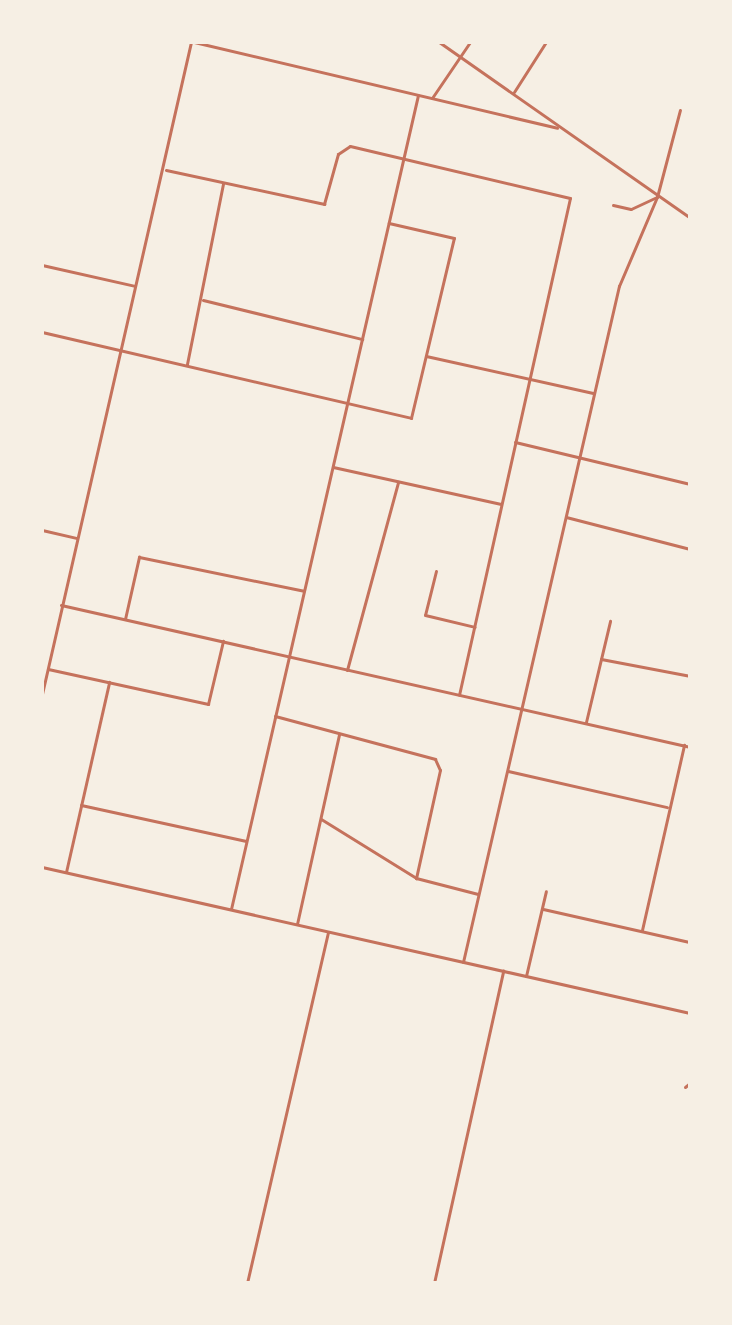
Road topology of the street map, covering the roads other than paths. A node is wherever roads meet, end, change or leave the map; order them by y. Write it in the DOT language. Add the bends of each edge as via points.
graph roads {
  1 [pos="193,42"];
  2 [pos="439,42"];
  3 [pos="470,42"];
  4 [pos="546,42"];
  5 [pos="459,58"];
  6 [pos="514,92"];
  7 [pos="418,95"];
  8 [pos="432,98"];
  9 [pos="680,110"];
  10 [pos="557,128"];
  11 [pos="403,159"];
  12 [pos="166,170"];
  13 [pos="223,183"];
  14 [pos="658,196"];
  15 [pos="613,205"];
  16 [pos="690,218"];
  17 [pos="389,223"];
  18 [pos="42,265"];
  19 [pos="135,286"];
  20 [pos="201,300"];
  21 [pos="42,332"];
  22 [pos="362,339"];
  23 [pos="121,351"];
  24 [pos="426,356"];
  25 [pos="187,364"];
  26 [pos="527,379"];
  27 [pos="593,393"];
  28 [pos="348,402"];
  29 [pos="515,442"];
  30 [pos="579,455"];
  31 [pos="333,467"];
  32 [pos="398,482"];
  33 [pos="690,484"];
  34 [pos="502,505"];
  35 [pos="566,517"];
  36 [pos="42,530"];
  37 [pos="79,539"];
  38 [pos="690,549"];
  39 [pos="436,571"];
  40 [pos="304,591"];
  41 [pos="61,605"];
  42 [pos="125,619"];
  43 [pos="610,621"];
  44 [pos="477,627"];
  45 [pos="223,641"];
  46 [pos="289,656"];
  47 [pos="601,659"];
  48 [pos="48,669"];
  49 [pos="347,670"];
  50 [pos="690,676"];
  51 [pos="109,682"];
  52 [pos="42,694"];
  53 [pos="459,695"];
  54 [pos="522,709"];
  55 [pos="275,716"];
  56 [pos="586,723"];
  57 [pos="339,734"];
  58 [pos="684,745"];
  59 [pos="690,747"];
  60 [pos="508,771"];
  61 [pos="81,805"];
  62 [pos="667,807"];
  63 [pos="321,819"];
  64 [pos="247,841"];
  65 [pos="42,867"];
  66 [pos="66,872"];
  67 [pos="416,878"];
  68 [pos="546,891"];
  69 [pos="479,894"];
  70 [pos="231,909"];
  71 [pos="543,909"];
  72 [pos="297,924"];
  73 [pos="642,930"];
  74 [pos="328,931"];
  75 [pos="690,942"];
  76 [pos="463,962"];
  77 [pos="503,971"];
  78 [pos="526,976"];
  79 [pos="690,1005"];
  80 [pos="689,1013"];
  81 [pos="690,1083"];
  82 [pos="685,1087"];
  83 [pos="247,1283"];
  84 [pos="434,1283"];
  1 -- 7 [label="street"];
  1 -- 12 [label="street"];
  2 -- 5 [label="street"];
  3 -- 5 [label="street"];
  4 -- 6 [label="street"];
  5 -- 6 [label="street"];
  5 -- 8 [label="street"];
  6 -- 10 [label="street"];
  7 -- 8 [label="street"];
  7 -- 11 [label="street"];
  8 -- 10 [label="street"];
  9 -- 14 [label="street"];
  10 -- 14 [label="street"];
  11 -- 13 [label="street" via="345,146 324,204"];
  11 -- 17 [label="street"];
  11 -- 26 [label="street" via="570,198"];
  12 -- 13 [label="street"];
  12 -- 19 [label="street"];
  13 -- 20 [label="street" via="200,278"];
  14 -- 15 [label="street" via="631,209"];
  14 -- 16 [label="street"];
  14 -- 27 [label="street" via="625,264"];
  17 -- 22 [label="street"];
  17 -- 24 [label="street" via="454,238"];
  18 -- 19 [label="street"];
  19 -- 23 [label="street"];
  20 -- 22 [label="street"];
  20 -- 25 [label="street"];
  21 -- 23 [label="street"];
  22 -- 28 [label="street"];
  23 -- 25 [label="street"];
  23 -- 37 [label="street"];
  24 -- 26 [label="street"];
  24 -- 28 [label="street" via="411,418"];
  25 -- 28 [label="street"];
  26 -- 27 [label="street"];
  26 -- 29 [label="street"];
  27 -- 30 [label="street"];
  28 -- 31 [label="street"];
  29 -- 30 [label="street"];
  29 -- 34 [label="street"];
  30 -- 33 [label="street"];
  30 -- 35 [label="street"];
  31 -- 32 [label="street"];
  31 -- 40 [label="street"];
  32 -- 34 [label="street"];
  32 -- 49 [label="street"];
  34 -- 44 [label="street"];
  35 -- 38 [label="street"];
  35 -- 54 [label="street"];
  36 -- 37 [label="street"];
  37 -- 41 [label="street"];
  39 -- 44 [label="street" via="425,615"];
  40 -- 42 [label="street" via="139,557"];
  40 -- 46 [label="street"];
  41 -- 42 [label="street"];
  41 -- 48 [label="street"];
  42 -- 45 [label="street"];
  43 -- 47 [label="street"];
  44 -- 53 [label="street"];
  45 -- 46 [label="street"];
  45 -- 51 [label="street" via="208,704"];
  46 -- 49 [label="street"];
  46 -- 55 [label="street"];
  47 -- 50 [label="street"];
  47 -- 56 [label="street"];
  48 -- 51 [label="street"];
  48 -- 52 [label="street"];
  49 -- 53 [label="street"];
  51 -- 61 [label="street"];
  53 -- 54 [label="street"];
  54 -- 56 [label="street"];
  54 -- 60 [label="street"];
  55 -- 57 [label="street"];
  55 -- 64 [label="street"];
  56 -- 58 [label="street"];
  57 -- 63 [label="street"];
  57 -- 67 [label="street" via="427,754 440,766"];
  58 -- 59 [label="street"];
  58 -- 62 [label="street"];
  60 -- 62 [label="street"];
  60 -- 69 [label="street"];
  61 -- 64 [label="street"];
  61 -- 66 [label="street"];
  62 -- 73 [label="street"];
  63 -- 67 [label="street"];
  63 -- 72 [label="street"];
  64 -- 70 [label="street"];
  65 -- 66 [label="street"];
  66 -- 70 [label="street"];
  67 -- 69 [label="street"];
  68 -- 71 [label="street"];
  69 -- 76 [label="street"];
  70 -- 72 [label="street"];
  71 -- 73 [label="street"];
  71 -- 78 [label="street"];
  72 -- 74 [label="street"];
  73 -- 75 [label="street"];
  74 -- 76 [label="street"];
  74 -- 83 [label="street"];
  76 -- 77 [label="street"];
  77 -- 78 [label="street"];
  77 -- 84 [label="street"];
  78 -- 80 [label="street"];
  79 -- 80 [label="street"];
  81 -- 82 [label="street"];
}
